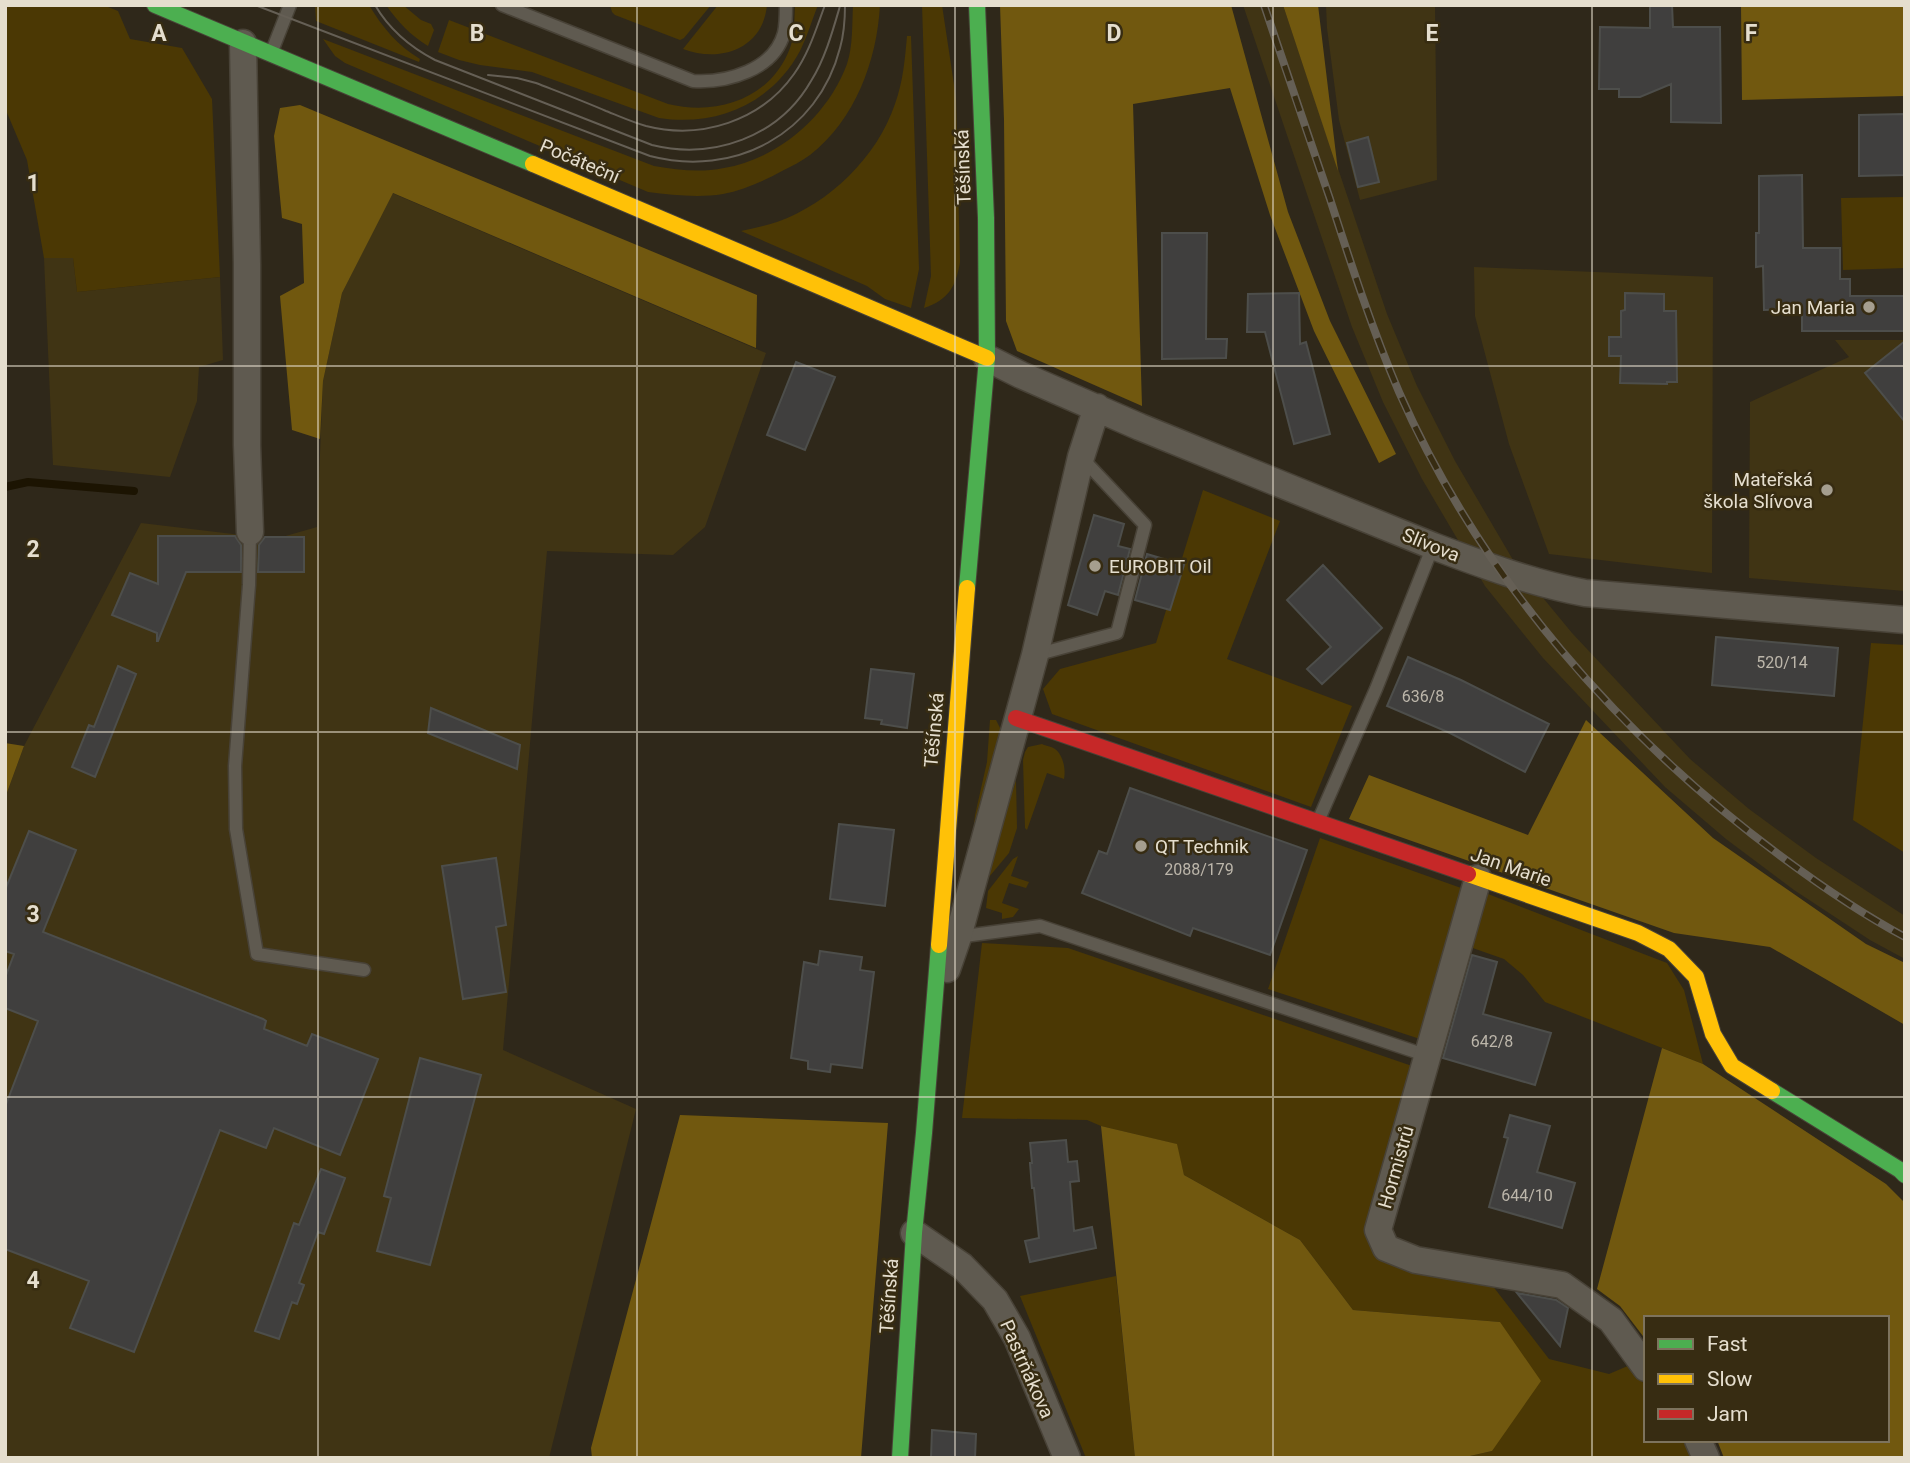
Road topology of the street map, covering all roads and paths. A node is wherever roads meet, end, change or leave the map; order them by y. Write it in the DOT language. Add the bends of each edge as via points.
graph roads {
  1 [pos="155,5"];
  2 [pos="290,5"];
  3 [pos="502,5"];
  4 [pos="786,5"];
  5 [pos="978,5"];
  6 [pos="243,43"];
  7 [pos="271,54"];
  8 [pos="987,358"];
  9 [pos="1097,407"];
  10 [pos="1081,457"];
  11 [pos="250,532"];
  12 [pos="1433,546"];
  13 [pos="1905,620"];
  14 [pos="1035,655"];
  15 [pos="1016,718"];
  16 [pos="1317,822"];
  17 [pos="1478,878"];
  18 [pos="948,937"];
  19 [pos="364,970"];
  20 [pos="934,1007"];
  21 [pos="1428,1056"];
  22 [pos="1905,1175"];
  23 [pos="914,1233"];
  24 [pos="1644,1365"];
  25 [pos="1699,1442"];
  26 [pos="900,1458"];
  27 [pos="1067,1458"];
  28 [pos="1706,1458"];
  1 -- 6 [label="street, Počáteční"];
  2 -- 7 [label="lane"];
  3 -- 4 [label="lane" via="693,81 710,82 743,74 772,53 785,31"];
  5 -- 8 [label="street, Těšínská"];
  6 -- 7 [label="street, Počáteční"];
  6 -- 11 [label="street"];
  7 -- 8 [label="street, Počáteční"];
  8 -- 9 [label="street, Slívova"];
  8 -- 18 [label="street, Těšínská"];
  9 -- 10 [label="street"];
  9 -- 12 [label="street, Slívova"];
  10 -- 14 [label="street"];
  10 -- 14 [label="lane" via="1145,525 1117,633"];
  11 -- 19 [label="lane" via="234,766 236,829 257,954"];
  12 -- 13 [label="street, Slívova" via="1524,579 1585,593"];
  12 -- 16 [label="lane"];
  14 -- 15 [label="street"];
  15 -- 16 [label="street, Jan Marie"];
  15 -- 18 [label="street"];
  16 -- 17 [label="street, Jan Marie"];
  17 -- 21 [label="street, Hormistrů"];
  17 -- 22 [label="street, Jan Marie" via="1638,933 1669,949 1696,978 1713,1034 1732,1066"];
  18 -- 20 [label="street"];
  18 -- 21 [label="lane" via="1040,926"];
  20 -- 23 [label="street, Těšínská"];
  21 -- 24 [label="street, Hormistrů" via="1378,1230 1386,1248 1416,1260 1563,1285 1611,1320"];
  23 -- 26 [label="street, Těšínská"];
  23 -- 27 [label="street, Pastrňákova" via="962,1266 995,1300 1017,1338"];
  25 -- 28 [label="street"];
}
